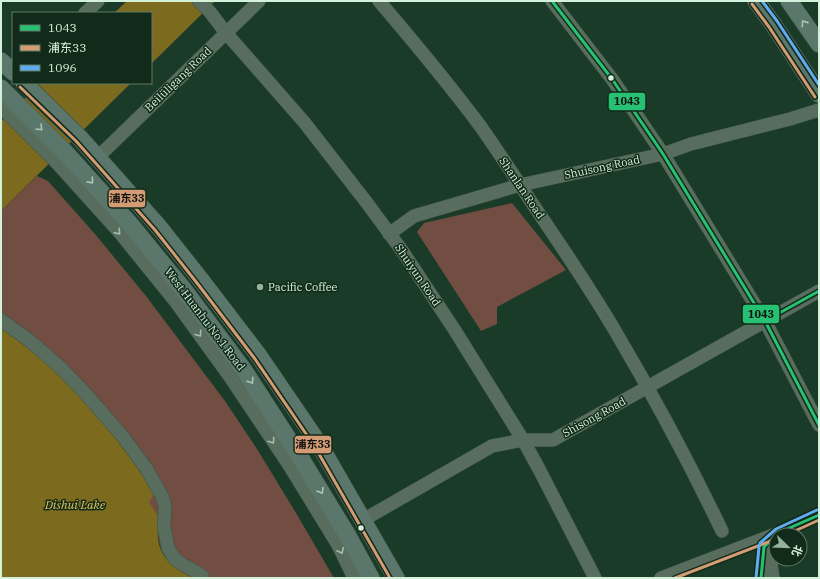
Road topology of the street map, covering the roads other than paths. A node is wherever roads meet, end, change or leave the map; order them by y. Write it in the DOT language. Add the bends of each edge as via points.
graph roads {
  1 [pos="98,1"];
  2 [pos="199,1"];
  3 [pos="259,1"];
  4 [pos="379,1"];
  5 [pos="552,1"];
  6 [pos="756,1"];
  7 [pos="789,1"];
  8 [pos="86,12"];
  9 [pos="226,33"];
  10 [pos="819,44"];
  11 [pos="1,61"];
  12 [pos="12,71"];
  13 [pos="28,86"];
  14 [pos="1,88"];
  15 [pos="819,94"];
  16 [pos="8,107"];
  17 [pos="819,110"];
  18 [pos="663,154"];
  19 [pos="60,157"];
  20 [pos="97,158"];
  21 [pos="520,185"];
  22 [pos="389,234"];
  23 [pos="819,291"];
  24 [pos="1,320"];
  25 [pos="765,321"];
  26 [pos="648,387"];
  27 [pos="819,425"];
  28 [pos="523,440"];
  29 [pos="819,515"];
  30 [pos="363,520"];
  31 [pos="795,527"];
  32 [pos="722,531"];
  33 [pos="768,539"];
  34 [pos="768,544"];
  35 [pos="771,567"];
  36 [pos="203,578"];
  37 [pos="354,578"];
  38 [pos="371,578"];
  39 [pos="396,578"];
  40 [pos="594,578"];
  41 [pos="661,578"];
  42 [pos="761,578"];
  43 [pos="773,578"];
  1 -- 8 [label="street"];
  2 -- 9 [label="street, Shuiyun Road"];
  3 -- 9 [label="street, Beilüligang Road"];
  4 -- 21 [label="street, Shanlan Road" via="476,121"];
  5 -- 18 [label="street" via="612,79"];
  6 -- 15 [label="main road"];
  10 -- 7 [label="main road, one-way"];
  9 -- 20 [label="street, Beilüligang Road"];
  9 -- 22 [label="street, Shuiyun Road" via="304,122"];
  11 -- 12 [label="main road"];
  13 -- 20 [label="main road, West Huanhu No.1 Road"];
  14 -- 16 [label="main road, West Huanhu No.1 Road"];
  16 -- 19 [label="main road, West Huanhu No.1 Road, one-way"];
  17 -- 18 [label="street, Shuisong Road" via="691,144"];
  18 -- 21 [label="street, Shuisong Road"];
  18 -- 25 [label="street"];
  19 -- 37 [label="street, one-way" via="175,301 230,376 289,465 338,545"];
  19 -- 38 [label="main road, West Huanhu No.1 Road, one-way" via="130,224 243,369 304,464"];
  20 -- 30 [label="main road, West Huanhu No.1 Road" via="160,227 259,356 319,444"];
  21 -- 22 [label="street, Shuisong Road" via="414,216"];
  21 -- 26 [label="street, Shanlan Road" via="574,264"];
  22 -- 28 [label="street, Shuiyun Road" via="454,329"];
  23 -- 25 [label="street, Shisong Road"];
  24 -- 36 [label="street" via="61,368 124,438 162,496 168,548 175,559"];
  25 -- 26 [label="street, Shisong Road"];
  25 -- 27 [label="street"];
  26 -- 28 [label="street, Shisong Road" via="553,440"];
  26 -- 32 [label="street, Shanlan Road"];
  28 -- 30 [label="street, Shisong Road" via="492,446"];
  28 -- 40 [label="street, Shuiyun Road"];
  29 -- 31 [label="street"];
  30 -- 39 [label="main road, West Huanhu No.1 Road"];
  33 -- 41 [label="street"];
  34 -- 42 [label="street" via="764,547"];
  35 -- 43 [label="street"];
}
